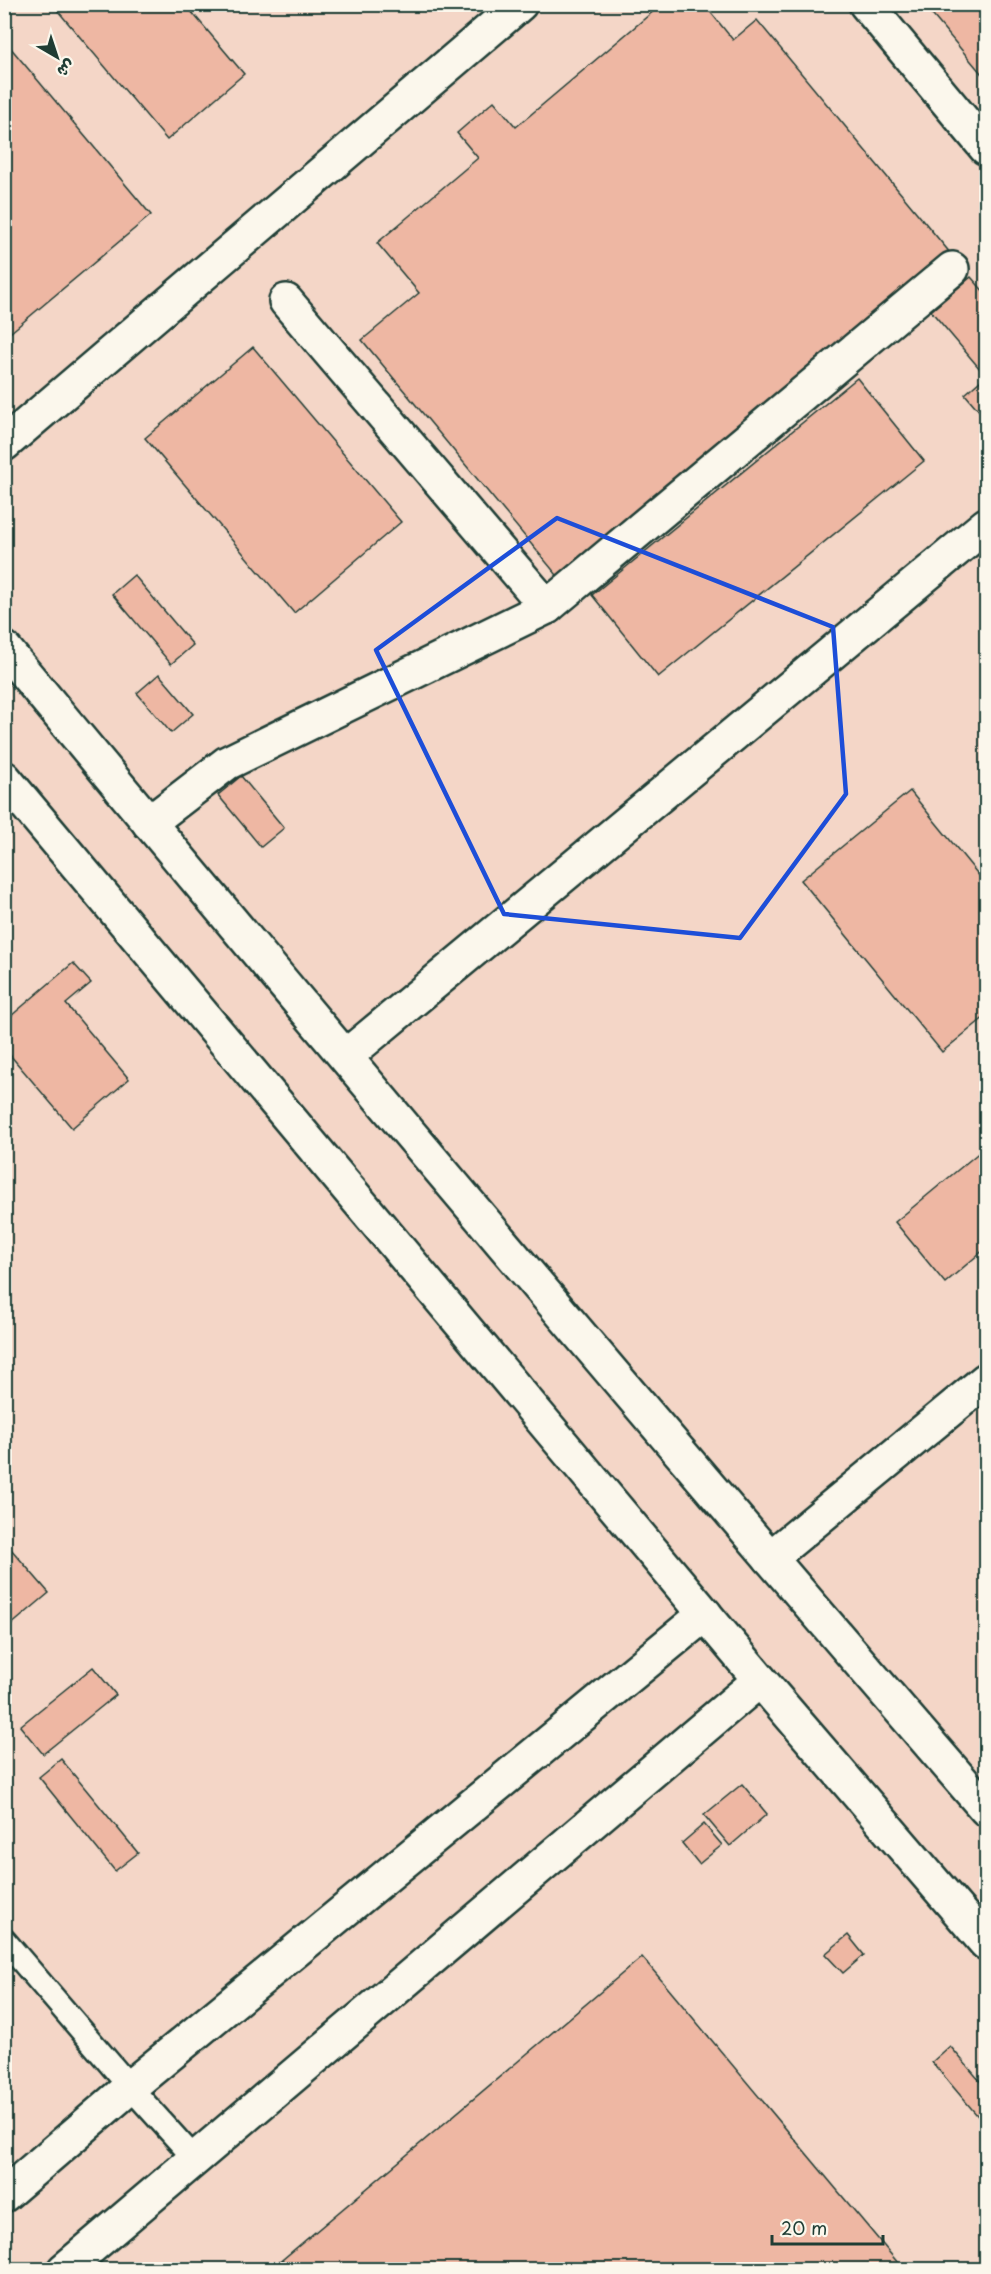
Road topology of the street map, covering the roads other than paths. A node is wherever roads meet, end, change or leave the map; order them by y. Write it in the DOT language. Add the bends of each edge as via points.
graph roads {
  1 [pos="520,4"];
  2 [pos="866,4"];
  3 [pos="987,148"];
  4 [pos="952,269"];
  5 [pos="286,301"];
  6 [pos="4,444"];
  7 [pos="987,525"];
  8 [pos="547,607"];
  9 [pos="4,648"];
  10 [pos="4,778"];
  11 [pos="149,823"];
  12 [pos="346,1056"];
  13 [pos="987,1380"];
  14 [pos="770,1558"];
  15 [pos="705,1614"];
  16 [pos="760,1680"];
  17 [pos="987,1809"];
  18 [pos="4,1940"];
  19 [pos="987,1943"];
  20 [pos="130,2087"];
  21 [pos="195,2159"];
  22 [pos="4,2195"];
  23 [pos="64,2270"];
  1 -- 6 [label="street"];
  2 -- 3 [label="street"];
  4 -- 8 [label="street"];
  5 -- 8 [label="street"];
  7 -- 12 [label="street"];
  8 -- 11 [label="street" via="227,764"];
  9 -- 11 [label="street"];
  10 -- 15 [label="street"];
  11 -- 12 [label="street"];
  12 -- 14 [label="street"];
  13 -- 14 [label="street"];
  14 -- 17 [label="street"];
  15 -- 16 [label="street"];
  15 -- 20 [label="street"];
  16 -- 19 [label="street"];
  16 -- 21 [label="street"];
  18 -- 20 [label="lane"];
  20 -- 21 [label="lane"];
  20 -- 22 [label="street"];
  21 -- 23 [label="street"];
}
